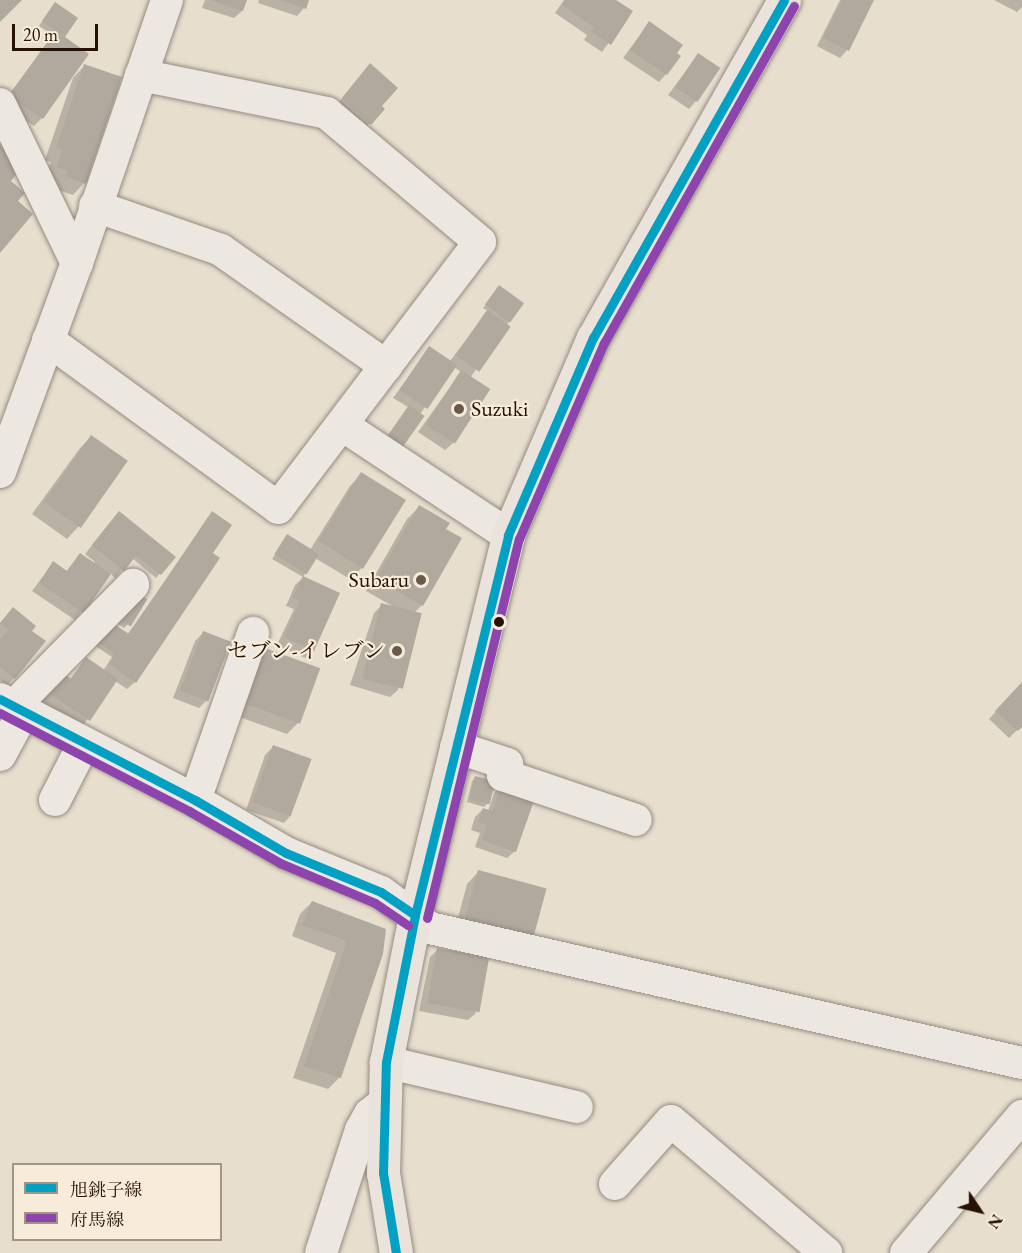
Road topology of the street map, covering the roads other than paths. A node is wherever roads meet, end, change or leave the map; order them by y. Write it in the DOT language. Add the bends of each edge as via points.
graph roads {
  1 [pos="167,0"];
  2 [pos="784,0"];
  3 [pos="141,75"];
  4 [pos="0,104"];
  5 [pos="95,206"];
  6 [pos="77,263"];
  7 [pos="48,340"];
  8 [pos="386,366"];
  9 [pos="342,424"];
  10 [pos="0,472"];
  11 [pos="508,535"];
  12 [pos="133,585"];
  13 [pos="253,633"];
  14 [pos="13,705"];
  15 [pos="84,742"];
  16 [pos="456,747"];
  17 [pos="0,755"];
  18 [pos="55,800"];
  19 [pos="195,800"];
  20 [pos="636,820"];
  21 [pos="415,915"];
  22 [pos="386,1062"];
  23 [pos="1022,1063"];
  24 [pos="384,1103"];
  25 [pos="577,1107"];
  26 [pos="1022,1116"];
  27 [pos="615,1184"];
  28 [pos="321,1253"];
  29 [pos="396,1253"];
  30 [pos="826,1253"];
  31 [pos="906,1253"];
  1 -- 3 [label="street"];
  2 -- 11 [label="main road" via="594,338"];
  3 -- 5 [label="street"];
  3 -- 8 [label="street" via="327,113 480,242"];
  4 -- 6 [label="street"];
  5 -- 6 [label="street"];
  5 -- 8 [label="street" via="221,250"];
  6 -- 7 [label="street"];
  7 -- 9 [label="street" via="279,508"];
  7 -- 10 [label="street"];
  8 -- 9 [label="street"];
  9 -- 11 [label="street"];
  11 -- 16 [label="main road"];
  12 -- 14 [label="street"];
  13 -- 19 [label="street"];
  14 -- 15 [label="street"];
  14 -- 17 [label="street"];
  15 -- 18 [label="street"];
  15 -- 19 [label="street"];
  16 -- 20 [label="street" via="507,764 503,775"];
  16 -- 21 [label="main road"];
  19 -- 21 [label="street" via="286,853 381,892"];
  21 -- 22 [label="main road"];
  21 -- 23 [label="street" via="430,928"];
  22 -- 24 [label="main road"];
  22 -- 25 [label="street"];
  24 -- 28 [label="street" via="370,1114 361,1130"];
  24 -- 29 [label="main road" via="383,1173"];
  26 -- 31 [label="street"];
  27 -- 30 [label="street" via="671,1121"];
}
